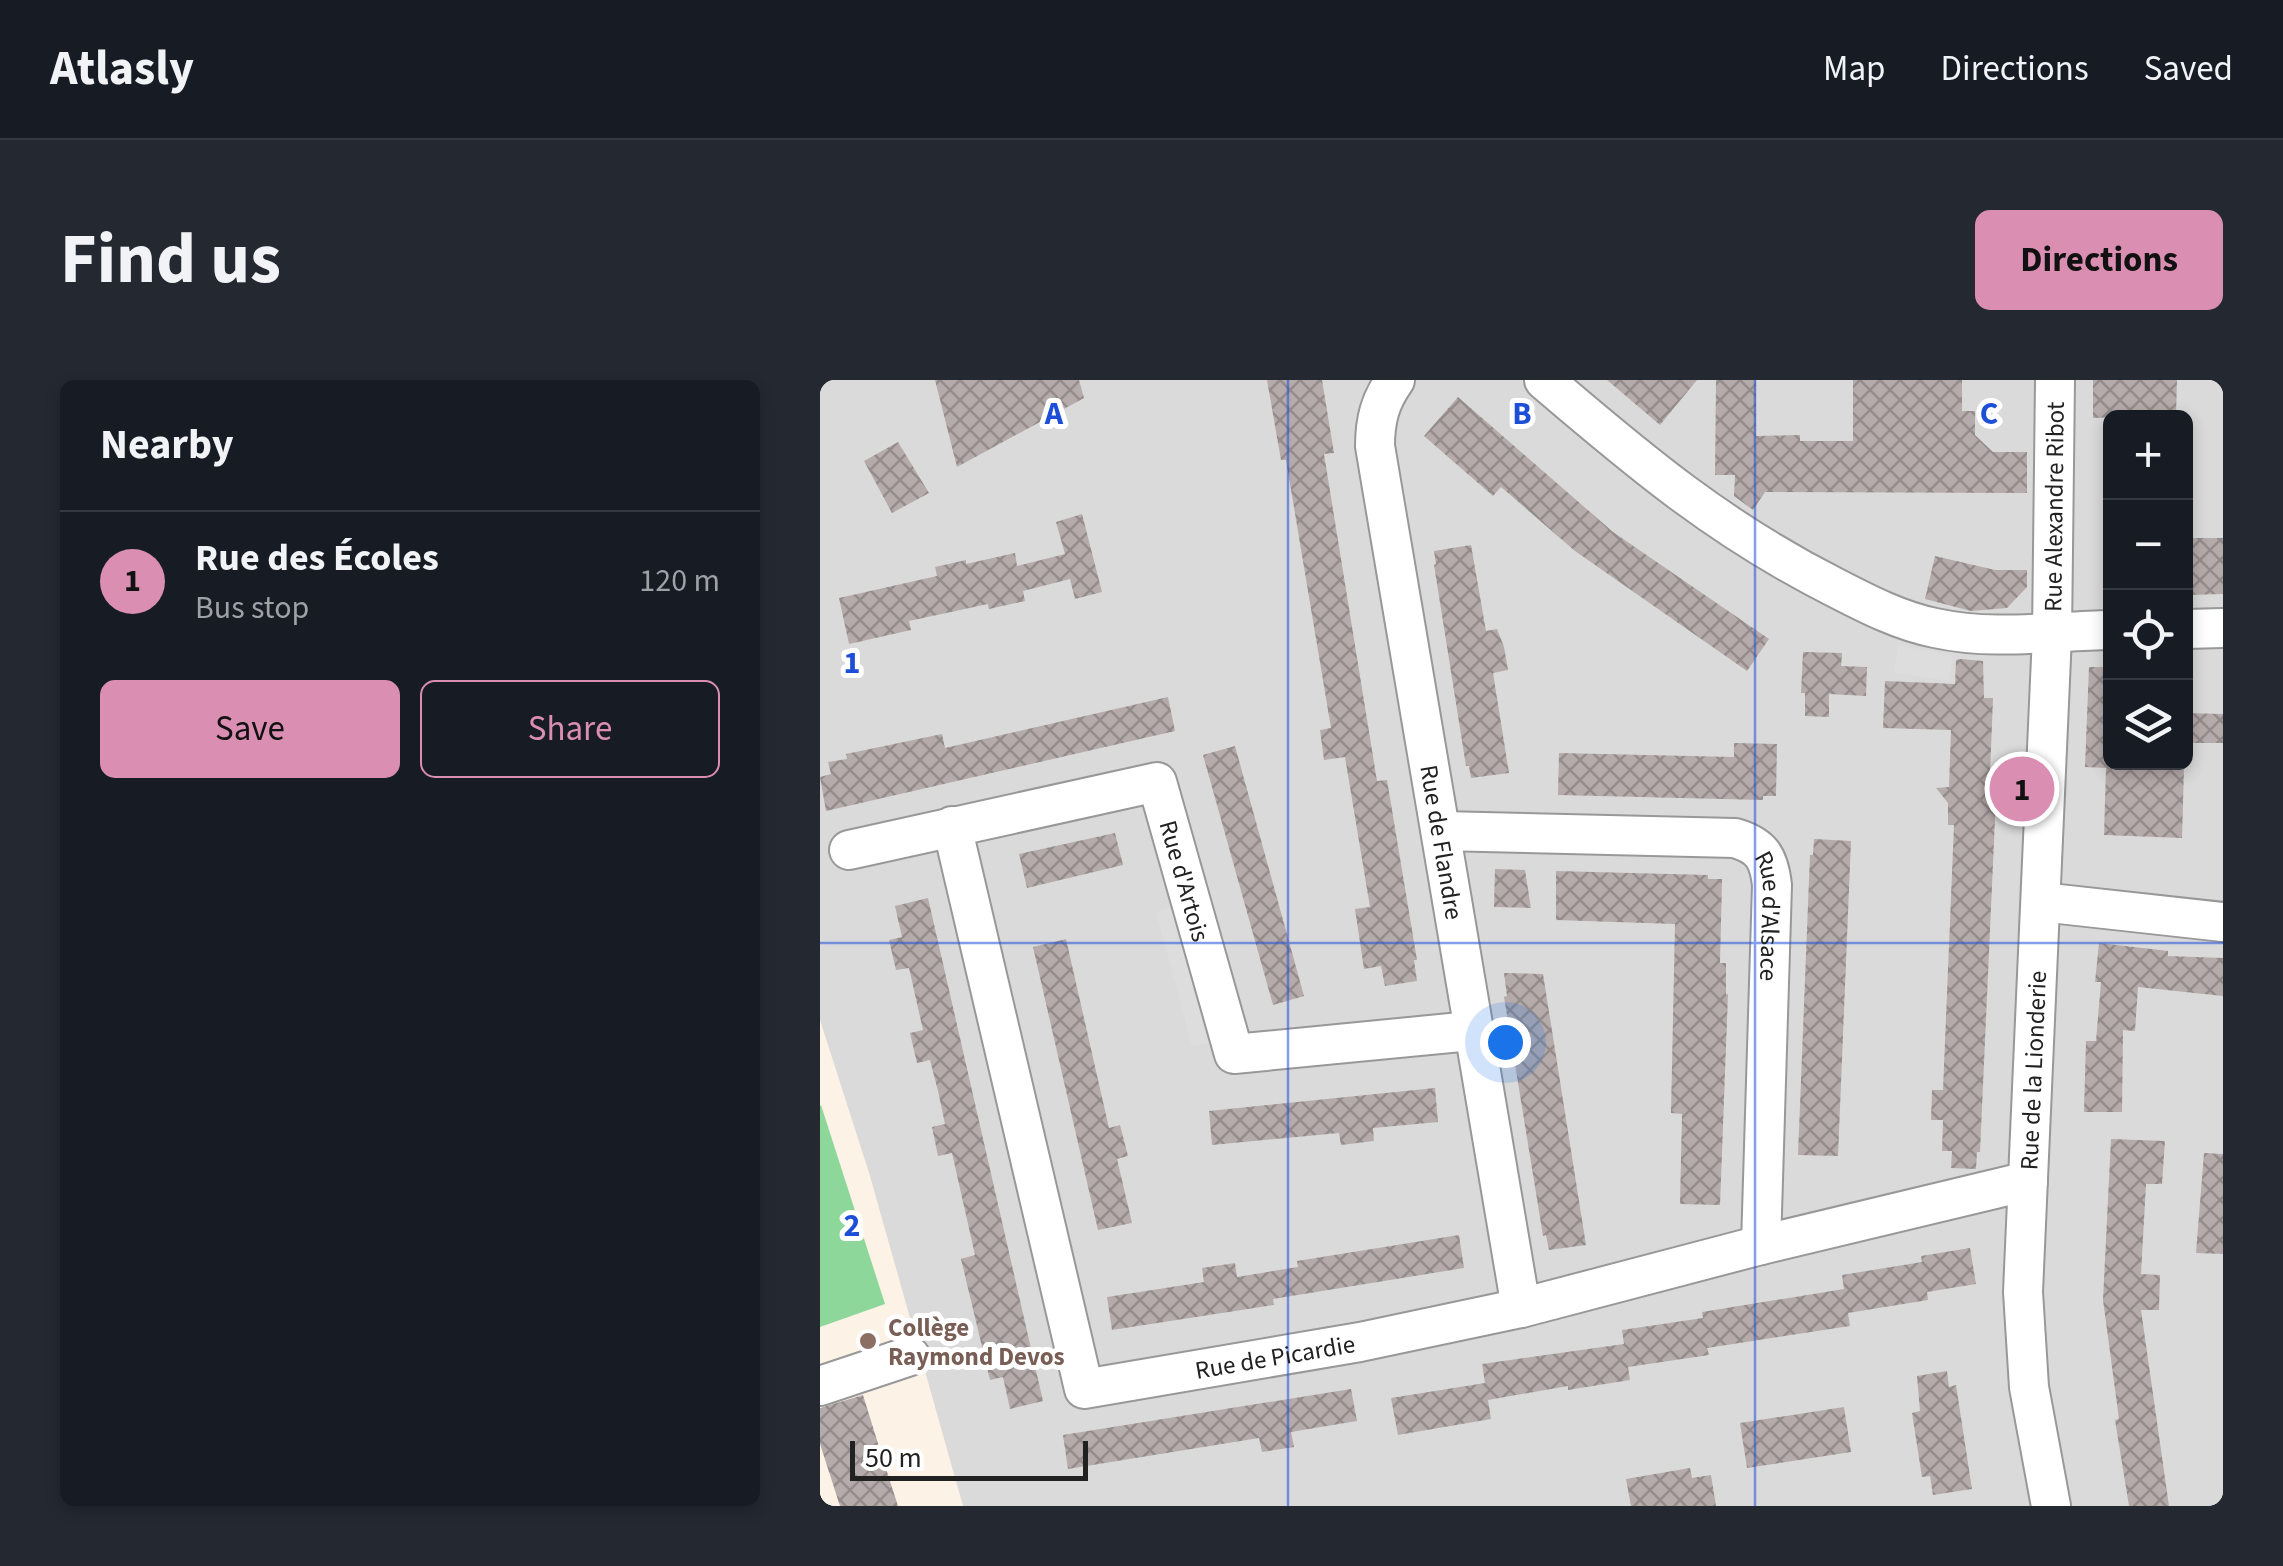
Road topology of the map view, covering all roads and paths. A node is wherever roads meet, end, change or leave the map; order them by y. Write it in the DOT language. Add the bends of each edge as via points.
graph roads {
  1 [pos="1395,380"];
  2 [pos="1544,380"];
  3 [pos="2055,380"];
  4 [pos="2223,628"];
  5 [pos="2193,629"];
  6 [pos="2103,630"];
  7 [pos="2052,634"];
  8 [pos="952,826"];
  9 [pos="1441,831"];
  10 [pos="849,850"];
  11 [pos="2041,902"];
  12 [pos="2223,922"];
  13 [pos="1472,1031"];
  14 [pos="2028,1181"];
  15 [pos="1761,1245"];
  16 [pos="1520,1308"];
  17 [pos="910,1356"];
  18 [pos="820,1386"];
  19 [pos="2051,1506"];
  1 -- 9 [label="street, Rue de Flandre" via="1380,406 1375,446"];
  2 -- 7 [label="street" via="1693,504 1804,572 1909,622 1999,636"];
  3 -- 7 [label="street, Rue Alexandre Ribot"];
  4 -- 5 [label="street"];
  6 -- 7 [label="street"];
  7 -- 11 [label="street, Rue de la Lionderie"];
  8 -- 10 [label="street, Rue d'Artois"];
  8 -- 13 [label="street, Rue d'Artois" via="1157,782 1234,1054"];
  8 -- 16 [label="street, Rue de Picardie" via="1084,1389"];
  9 -- 13 [label="street, Rue de Flandre"];
  9 -- 15 [label="street, Rue d'Alsace" via="1736,838 1763,852 1772,884"];
  11 -- 12 [label="street"];
  11 -- 14 [label="street, Rue de la Lionderie"];
  13 -- 16 [label="street, Rue de Flandre"];
  14 -- 15 [label="street, Rue de Picardie"];
  14 -- 19 [label="street, Rue de la Lionderie" via="2024,1349"];
  15 -- 16 [label="street, Rue de Picardie"];
  17 -- 18 [label="street"];
}
